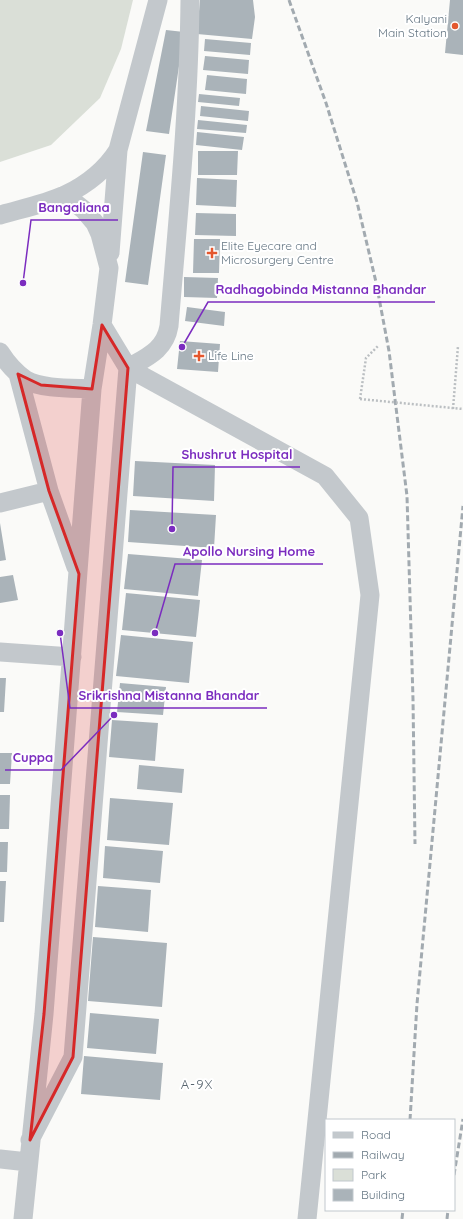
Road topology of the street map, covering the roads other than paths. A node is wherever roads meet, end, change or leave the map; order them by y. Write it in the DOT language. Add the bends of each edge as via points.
graph roads {
  1 [pos="158,0"];
  2 [pos="190,0"];
  3 [pos="118,150"];
  4 [pos="65,195"];
  5 [pos="0,215"];
  6 [pos="109,268"];
  7 [pos="102,325"];
  8 [pos="0,352"];
  9 [pos="128,368"];
  10 [pos="18,374"];
  11 [pos="92,389"];
  12 [pos="49,491"];
  13 [pos="0,503"];
  14 [pos="79,574"];
  15 [pos="0,652"];
  16 [pos="72,656"];
  17 [pos="30,1140"];
  18 [pos="0,1159"];
  19 [pos="28,1162"];
  20 [pos="23,1219"];
  21 [pos="307,1219"];
  1 -- 3 [label="street"];
  2 -- 9 [label="street" via="190,62 168,334 154,352"];
  3 -- 4 [label="street" via="104,169"];
  3 -- 6 [label="street"];
  4 -- 5 [label="street"];
  4 -- 6 [label="street" via="95,223"];
  6 -- 7 [label="street"];
  7 -- 9 [label="street"];
  7 -- 11 [label="street"];
  8 -- 10 [label="street"];
  9 -- 17 [label="street" via="73,1057"];
  9 -- 21 [label="street" via="325,476 359,518 370,596"];
  10 -- 11 [label="street" via="27,381 41,385"];
  10 -- 12 [label="street"];
  11 -- 14 [label="street"];
  12 -- 13 [label="street"];
  12 -- 14 [label="street"];
  14 -- 16 [label="street"];
  15 -- 16 [label="street"];
  16 -- 17 [label="street" via="44,1014"];
  17 -- 19 [label="street"];
  18 -- 19 [label="street"];
  19 -- 20 [label="street"];
}
